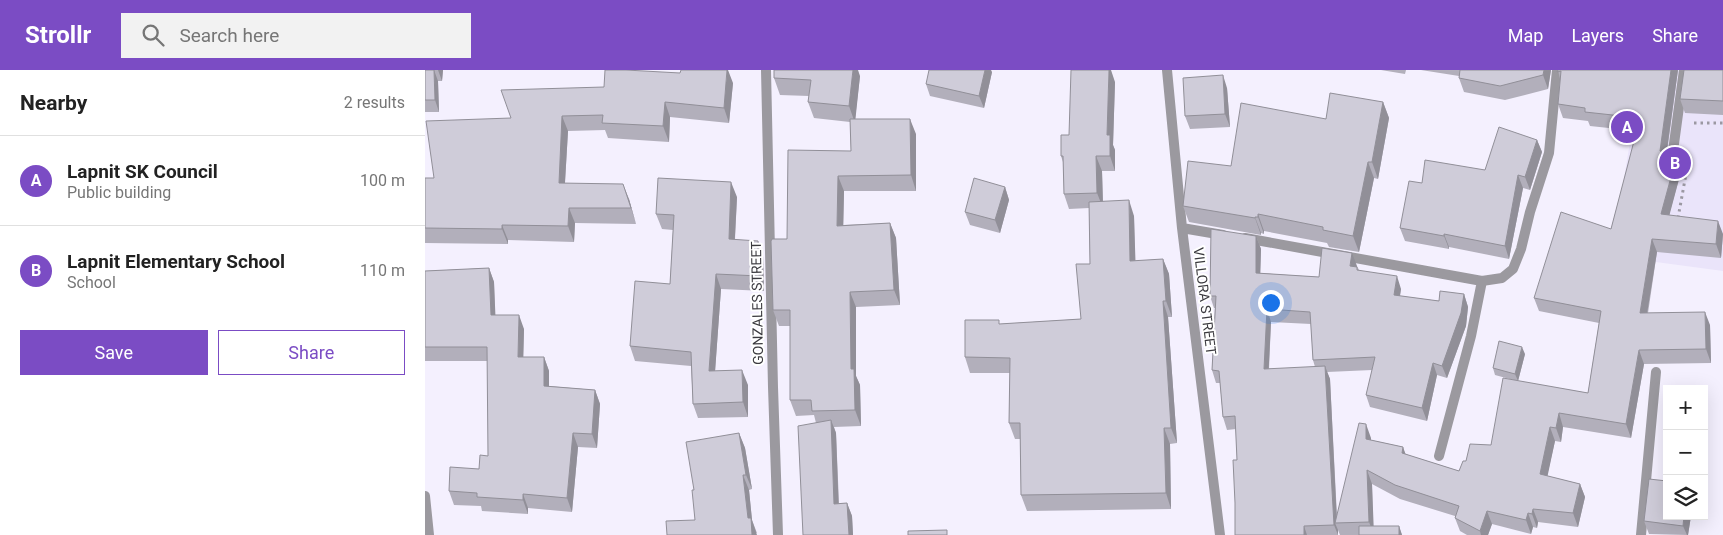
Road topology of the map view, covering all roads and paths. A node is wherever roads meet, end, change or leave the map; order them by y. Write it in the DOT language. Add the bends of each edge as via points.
graph roads {
  1 [pos="766,70"];
  2 [pos="1167,70"];
  3 [pos="1557,70"];
  4 [pos="1683,70"];
  5 [pos="1677,122"];
  6 [pos="1723,123"];
  7 [pos="1673,151"];
  8 [pos="1687,221"];
  9 [pos="1182,228"];
  10 [pos="1482,280"];
  11 [pos="1656,372"];
  12 [pos="1439,456"];
  13 [pos="425,496"];
  14 [pos="429,535"];
  15 [pos="779,535"];
  16 [pos="1220,535"];
  17 [pos="1641,535"];
  1 -- 15 [label="street, GONZALES STREET"];
  2 -- 9 [label="street, VILLORA STREET"];
  3 -- 10 [label="street" via="1549,153 1521,249 1513,269 1502,278"];
  4 -- 5 [label="street"];
  5 -- 6 [label="path"];
  5 -- 7 [label="street"];
  7 -- 8 [label="path" via="1688,160 1677,220"];
  9 -- 10 [label="street"];
  9 -- 16 [label="street, VILLORA STREET"];
  10 -- 12 [label="street" via="1471,336"];
  11 -- 17 [label="street"];
  13 -- 14 [label="street"];
}
